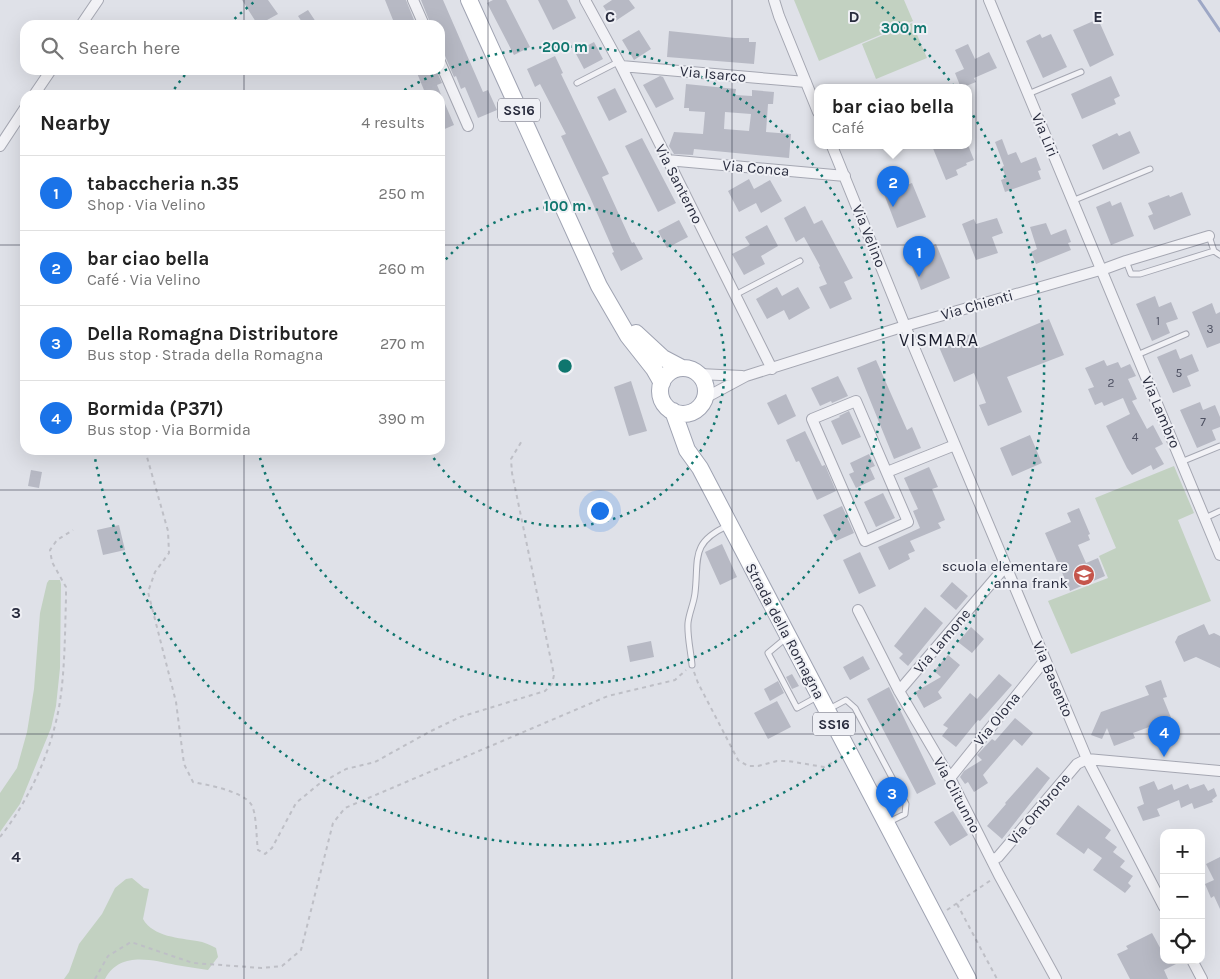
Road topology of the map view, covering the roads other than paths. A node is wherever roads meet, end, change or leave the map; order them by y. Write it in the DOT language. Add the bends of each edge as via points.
graph roads {
  1 [pos="98,0"];
  2 [pos="413,0"];
  3 [pos="469,0"];
  4 [pos="584,0"];
  5 [pos="774,0"];
  6 [pos="989,0"];
  7 [pos="84,20"];
  8 [pos="422,20"];
  9 [pos="620,64"];
  10 [pos="1081,72"];
  11 [pos="445,73"];
  12 [pos="48,75"];
  13 [pos="577,82"];
  14 [pos="806,82"];
  15 [pos="37,90"];
  16 [pos="1028,94"];
  17 [pos="814,102"];
  18 [pos="20,116"];
  19 [pos="468,126"];
  20 [pos="0,146"];
  21 [pos="833,149"];
  22 [pos="667,160"];
  23 [pos="1150,169"];
  24 [pos="845,176"];
  25 [pos="1072,201"];
  26 [pos="571,220"];
  27 [pos="1209,236"];
  28 [pos="1214,251"];
  29 [pos="1220,255"];
  30 [pos="1126,260"];
  31 [pos="800,261"];
  32 [pos="1101,270"];
  33 [pos="735,295"];
  34 [pos="904,326"];
  35 [pos="1186,334"];
  36 [pos="1137,355"];
  37 [pos="682,368"];
  38 [pos="772,369"];
  39 [pos="699,374"];
  40 [pos="746,376"];
  41 [pos="662,383"];
  42 [pos="705,398"];
  43 [pos="673,411"];
  44 [pos="691,412"];
  45 [pos="955,445"];
  46 [pos="1220,446"];
  47 [pos="1181,462"];
  48 [pos="700,468"];
  49 [pos="887,472"];
  50 [pos="1220,511"];
  51 [pos="1205,518"];
  52 [pos="730,525"];
  53 [pos="1220,555"];
  54 [pos="1005,568"];
  55 [pos="858,610"];
  56 [pos="788,636"];
  57 [pos="1045,660"];
  58 [pos="692,665"];
  59 [pos="899,692"];
  60 [pos="823,703"];
  61 [pos="1087,759"];
  62 [pos="1220,771"];
  63 [pos="950,778"];
  64 [pos="886,823"];
  65 [pos="992,860"];
  66 [pos="1160,899"];
  67 [pos="1194,964"];
  68 [pos="968,979"];
  69 [pos="1056,979"];
  70 [pos="1202,979"];
  1 -- 7 [label="street"];
  2 -- 8 [label="street"];
  3 -- 26 [label="main road, SS16"];
  4 -- 9 [label="street, Via Santerno"];
  5 -- 14 [label="street"];
  6 -- 16 [label="street, Via Liri"];
  9 -- 13 [label="lane"];
  9 -- 14 [label="street, Via Isarco"];
  9 -- 22 [label="street, Via Santerno"];
  10 -- 16 [label="lane"];
  11 -- 19 [label="street"];
  12 -- 15 [label="street"];
  14 -- 17 [label="street"];
  16 -- 25 [label="street, Via Liri"];
  18 -- 20 [label="street"];
  21 -- 24 [label="street, Via Velino"];
  22 -- 24 [label="street, Via Conca"];
  22 -- 33 [label="street, Via Santerno"];
  23 -- 25 [label="lane"];
  24 -- 34 [label="street, Via Velino"];
  25 -- 32 [label="street, Via Liri"];
  26 -- 37 [label="main road, SS16" via="639,337 663,358"];
  26 -- 41 [label="main road, SS16" via="600,286 628,336"];
  27 -- 28 [label="lane"];
  27 -- 30 [label="street, Via Chienti"];
  28 -- 29 [label="lane"];
  28 -- 30 [label="lane" via="1140,274 1131,274"];
  30 -- 32 [label="street, Via Chienti"];
  31 -- 33 [label="lane"];
  32 -- 34 [label="street, Via Chienti"];
  32 -- 36 [label="street, Via Lambro"];
  33 -- 38 [label="street, Via Santerno"];
  34 -- 38 [label="street, Via Chienti"];
  34 -- 45 [label="street, Via Basento"];
  35 -- 36 [label="lane"];
  36 -- 47 [label="street, Via Lambro"];
  37 -- 39 [label="main road, SS16"];
  37 -- 41 [label="main road" via="669,373"];
  38 -- 40 [label="street, Via Chienti"];
  39 -- 40 [label="street, Via Chienti"];
  39 -- 42 [label="main road" via="706,385"];
  40 -- 42 [label="street, Via Chienti"];
  41 -- 43 [label="main road, SS16" via="661,396"];
  42 -- 44 [label="main road"];
  43 -- 44 [label="main road"];
  43 -- 48 [label="main road, Strada della Romagna / SS16" via="687,450"];
  44 -- 48 [label="main road, Strada della Romagna / SS16" via="691,436"];
  45 -- 49 [label="street"];
  45 -- 54 [label="street, Via Basento"];
  46 -- 47 [label="lane"];
  47 -- 51 [label="street, Via Lambro"];
  48 -- 52 [label="main road, Strada della Romagna / SS16"];
  49 -- 49 [label="street" via="908,522 865,541 812,419 856,401"];
  50 -- 51 [label="lane"];
  51 -- 53 [label="street, Via Lambro"];
  52 -- 56 [label="main road, Strada della Romagna / SS16"];
  52 -- 58 [label="lane" via="711,535 697,556 695,593 688,624"];
  54 -- 57 [label="street, Via Basento"];
  54 -- 59 [label="street, Via Lamone"];
  55 -- 59 [label="street, Via Clitunno"];
  56 -- 60 [label="main road, Strada della Romagna / SS16"];
  56 -- 60 [label="lane" via="768,653 797,708"];
  57 -- 61 [label="street, Via Basento"];
  57 -- 63 [label="street, Via Olona"];
  59 -- 63 [label="street, Via Clitunno"];
  60 -- 64 [label="main road, Strada della Romagna / SS16"];
  60 -- 64 [label="lane" via="846,700 855,708 906,804 904,814"];
  61 -- 62 [label="street"];
  61 -- 65 [label="street, Via Ombrone" via="1076,764 998,857"];
  61 -- 66 [label="street, Via Basento"];
  63 -- 65 [label="street, Via Clitunno"];
  64 -- 68 [label="main road, Strada della Romagna / SS16"];
  65 -- 69 [label="street, Via Clitunno"];
  67 -- 70 [label="street"];
}
